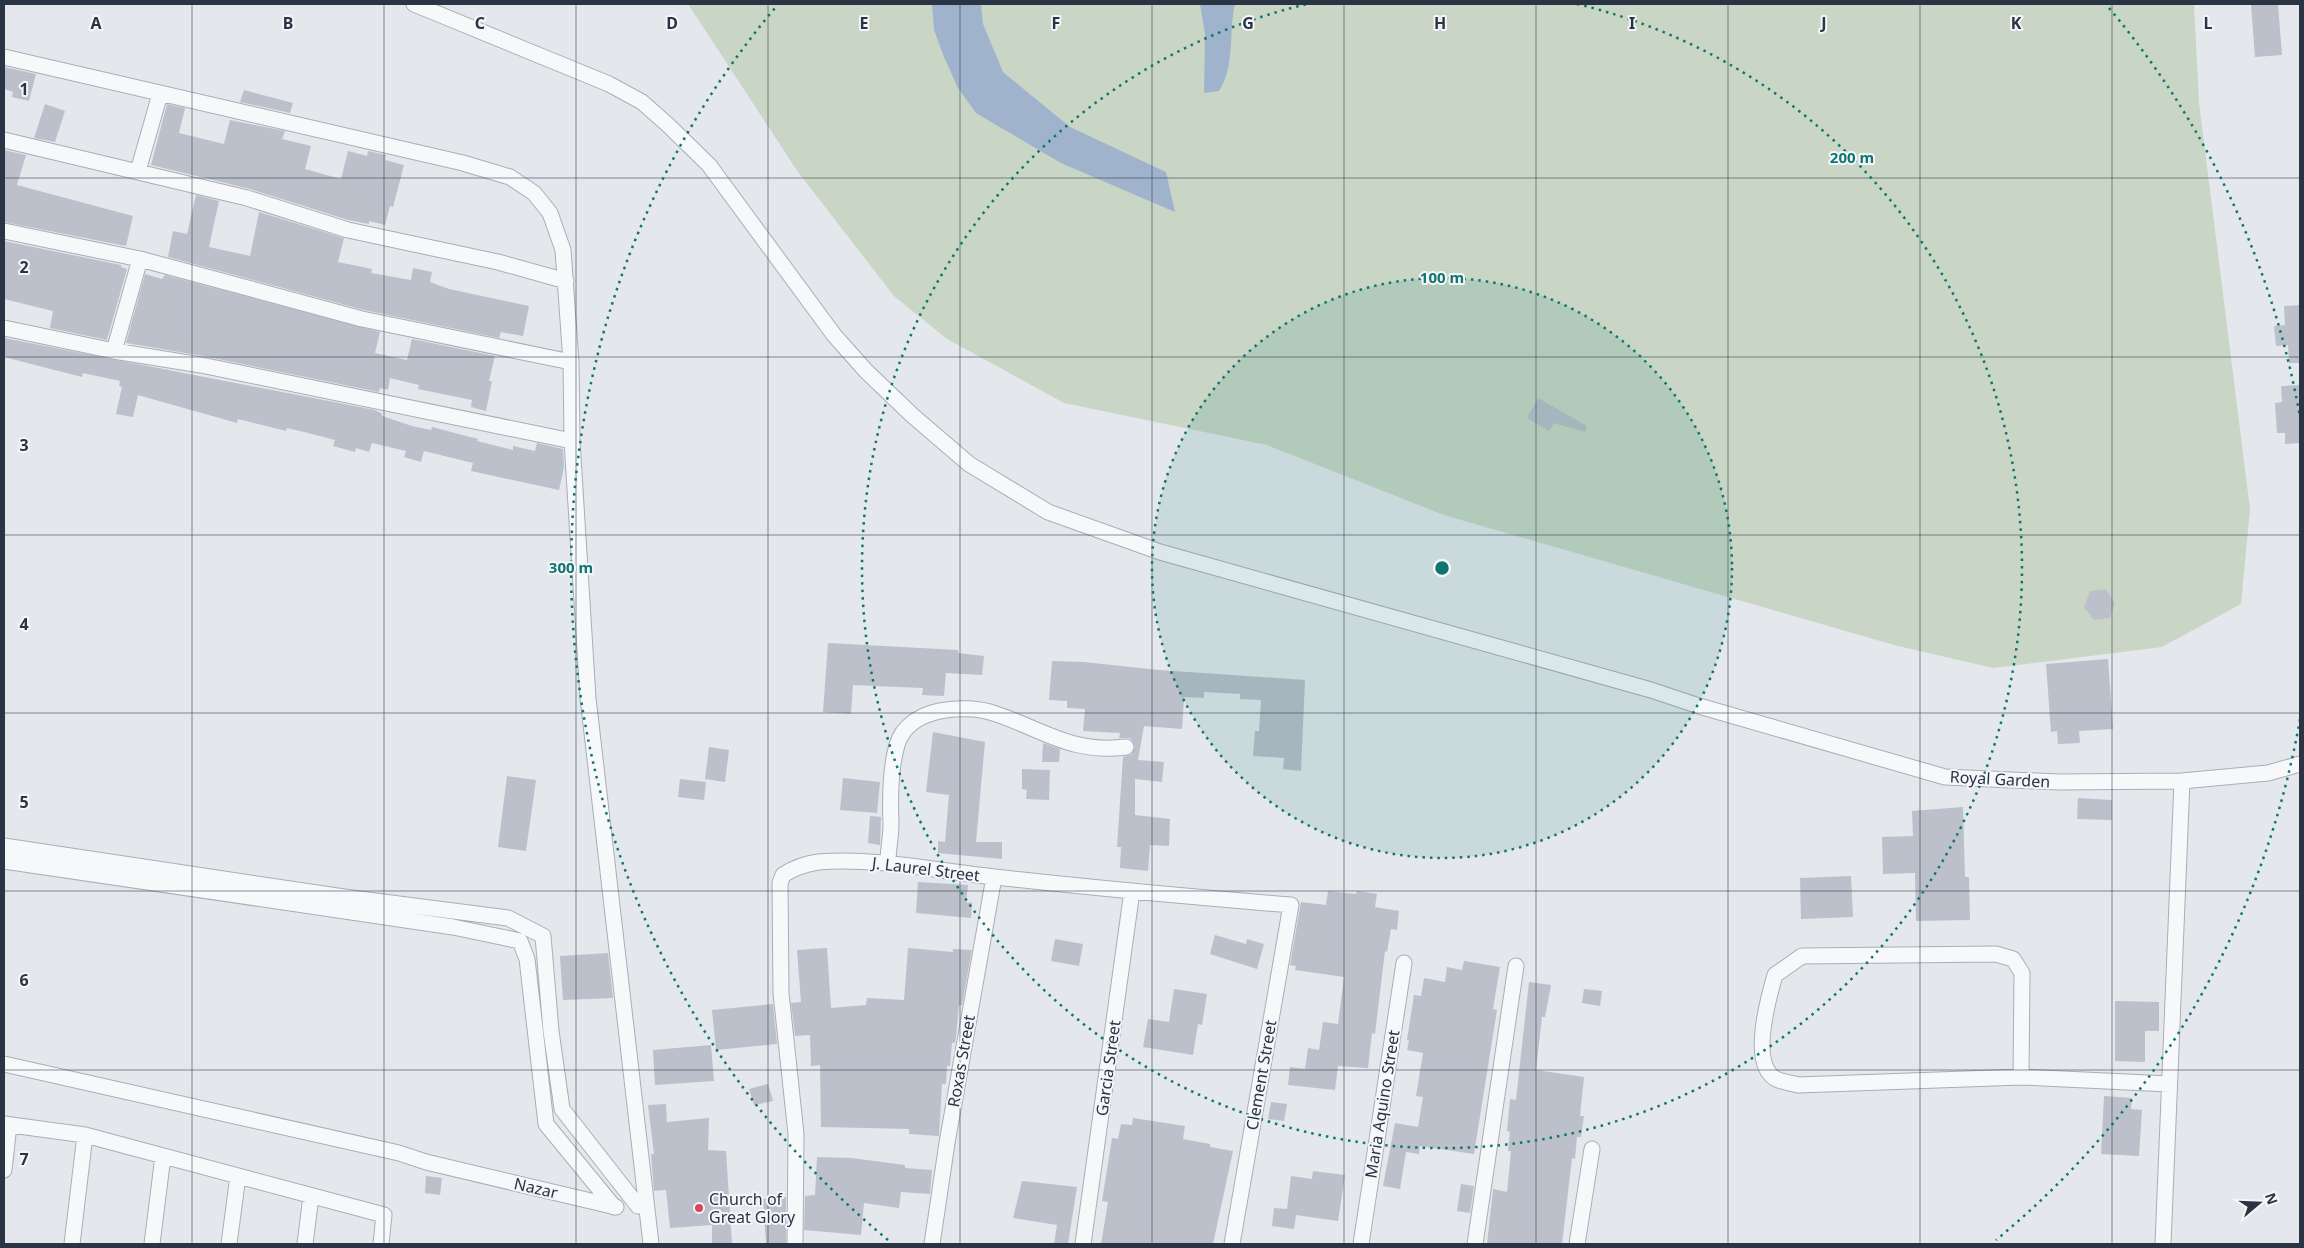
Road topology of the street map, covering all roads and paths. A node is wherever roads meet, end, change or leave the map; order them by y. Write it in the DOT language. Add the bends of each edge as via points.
graph roads {
  1 [pos="414,4"];
  2 [pos="4,57"];
  3 [pos="160,94"];
  4 [pos="4,140"];
  5 [pos="138,171"];
  6 [pos="4,230"];
  7 [pos="140,259"];
  8 [pos="566,281"];
  9 [pos="4,328"];
  10 [pos="114,351"];
  11 [pos="571,362"];
  12 [pos="572,441"];
  13 [pos="1126,746"];
  14 [pos="2300,764"];
  15 [pos="2182,781"];
  16 [pos="4,846"];
  17 [pos="36,858"];
  18 [pos="4,861"];
  19 [pos="888,862"];
  20 [pos="994,877"];
  21 [pos="1132,891"];
  22 [pos="1291,905"];
  23 [pos="362,907"];
  24 [pos="462,912"];
  25 [pos="461,929"];
  26 [pos="1404,963"];
  27 [pos="1516,966"];
  28 [pos="551,1031"];
  29 [pos="535,1033"];
  30 [pos="4,1064"];
  31 [pos="2021,1077"];
  32 [pos="2169,1084"];
  33 [pos="6,1124"];
  34 [pos="85,1135"];
  35 [pos="1592,1149"];
  36 [pos="163,1156"];
  37 [pos="4,1170"];
  38 [pos="238,1176"];
  39 [pos="311,1196"];
  40 [pos="642,1206"];
  41 [pos="614,1207"];
  42 [pos="72,1244"];
  43 [pos="152,1244"];
  44 [pos="229,1244"];
  45 [pos="305,1244"];
  46 [pos="381,1244"];
  47 [pos="651,1244"];
  48 [pos="795,1244"];
  49 [pos="932,1244"];
  50 [pos="1083,1244"];
  51 [pos="1232,1244"];
  52 [pos="1361,1244"];
  53 [pos="1475,1244"];
  54 [pos="1577,1244"];
  55 [pos="2163,1244"];
  1 -- 15 [label="street, Royal Garden" via="609,84 642,102 709,165 834,334 866,372 969,464 1048,512 1160,552 1651,690 1945,777 2059,782"];
  2 -- 3 [label="street"];
  3 -- 5 [label="street"];
  3 -- 8 [label="street" via="319,129 510,177 534,193 550,213 563,250"];
  4 -- 5 [label="street"];
  5 -- 8 [label="street" via="247,198 348,230 498,262"];
  6 -- 7 [label="street"];
  7 -- 10 [label="street"];
  7 -- 11 [label="street" via="362,319"];
  8 -- 11 [label="street"];
  9 -- 10 [label="street"];
  10 -- 12 [label="street" via="201,365"];
  11 -- 12 [label="street"];
  12 -- 40 [label="street" via="588,698"];
  13 -- 19 [label="street" via="1106,749 1060,742 995,713 966,708 939,710 910,724 897,743"];
  14 -- 15 [label="street, Royal Garden" via="2268,773"];
  15 -- 32 [label="street"];
  16 -- 17 [label="street"];
  17 -- 18 [label="street"];
  17 -- 23 [label="street"];
  19 -- 20 [label="street, J. Laurel Street"];
  19 -- 48 [label="street, J. Laurel Street" via="810,864 794,868 782,876 780,883 781,993 796,1134"];
  20 -- 21 [label="street, J. Laurel Street"];
  20 -- 49 [label="street, Roxas Street"];
  21 -- 22 [label="street, J. Laurel Street"];
  21 -- 50 [label="street, Garcia Street"];
  22 -- 51 [label="street, Clement Street"];
  23 -- 24 [label="street"];
  23 -- 25 [label="street"];
  24 -- 25 [label="street"];
  24 -- 28 [label="street" via="508,918 543,936"];
  25 -- 29 [label="street" via="520,941 527,959"];
  26 -- 52 [label="street, Maria Aquino Street"];
  27 -- 53 [label="street"];
  28 -- 29 [label="street"];
  28 -- 40 [label="street" via="562,1109"];
  29 -- 41 [label="street" via="546,1124"];
  30 -- 41 [label="street, Nazar" via="399,1153"];
  31 -- 31 [label="street" via="2022,973 2013,959 1996,954 1802,956 1775,975 1762,1031 1763,1053 1768,1071 1775,1078 1798,1084"];
  31 -- 32 [label="street"];
  32 -- 55 [label="street"];
  33 -- 34 [label="street"];
  33 -- 37 [label="street"];
  34 -- 36 [label="street"];
  34 -- 42 [label="street"];
  35 -- 54 [label="street"];
  36 -- 38 [label="street"];
  36 -- 43 [label="street"];
  38 -- 39 [label="street"];
  38 -- 44 [label="street"];
  39 -- 45 [label="street"];
  39 -- 46 [label="street" via="384,1216"];
  40 -- 41 [label="street, Nazar"];
  40 -- 47 [label="street"];
}
